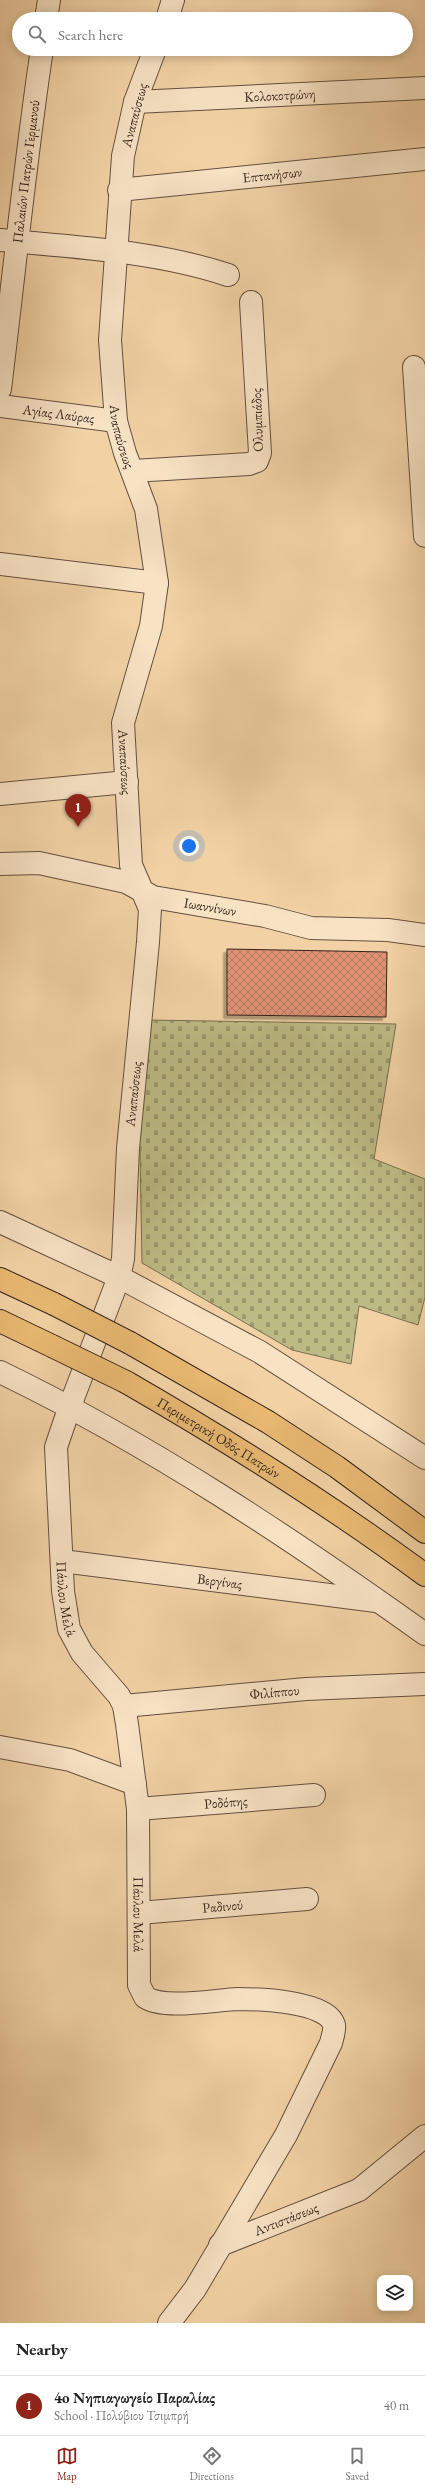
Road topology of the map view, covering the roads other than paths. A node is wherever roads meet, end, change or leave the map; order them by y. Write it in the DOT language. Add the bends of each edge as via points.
graph roads {
  1 [pos="49,0"];
  2 [pos="173,0"];
  3 [pos="47,12"];
  4 [pos="169,12"];
  5 [pos="41,56"];
  6 [pos="153,56"];
  7 [pos="425,88"];
  8 [pos="135,102"];
  9 [pos="425,159"];
  10 [pos="119,190"];
  11 [pos="9,241"];
  12 [pos="117,252"];
  13 [pos="228,275"];
  14 [pos="251,302"];
  15 [pos="414,367"];
  16 [pos="0,389"];
  17 [pos="0,406"];
  18 [pos="116,421"];
  19 [pos="133,471"];
  20 [pos="424,476"];
  21 [pos="425,536"];
  22 [pos="0,564"];
  23 [pos="157,583"];
  24 [pos="127,782"];
  25 [pos="0,794"];
  26 [pos="0,864"];
  27 [pos="142,891"];
  28 [pos="425,935"];
  29 [pos="0,1222"];
  30 [pos="119,1278"];
  31 [pos="0,1279"];
  32 [pos="0,1321"];
  33 [pos="0,1372"];
  34 [pos="70,1406"];
  35 [pos="425,1458"];
  36 [pos="425,1532"];
  37 [pos="62,1561"];
  38 [pos="425,1575"];
  39 [pos="378,1601"];
  40 [pos="425,1634"];
  41 [pos="425,1684"];
  42 [pos="124,1706"];
  43 [pos="0,1747"];
  44 [pos="135,1784"];
  45 [pos="314,1795"];
  46 [pos="138,1809"];
  47 [pos="307,1899"];
  48 [pos="139,1913"];
  49 [pos="425,2136"];
  50 [pos="220,2245"];
  51 [pos="169,2323"];
  1 -- 3 [label="street"];
  2 -- 4 [label="street"];
  5 -- 11 [label="street, Παλαιών Πατρών Γερμανού"];
  6 -- 8 [label="street, Αναπαύσεως"];
  7 -- 8 [label="street, Κολοκοτρώνη"];
  8 -- 10 [label="street, Αναπαύσεως" via="123,156"];
  9 -- 10 [label="street, Επτανήσων"];
  10 -- 12 [label="street, Αναπαύσεως"];
  11 -- 12 [label="street"];
  11 -- 16 [label="street, Παλαιών Πατρών Γερμανού"];
  12 -- 13 [label="street" via="199,265"];
  12 -- 18 [label="street, Αναπαύσεως" via="110,340"];
  14 -- 19 [label="street, Ολυμπιάδος" via="260,453 257,461 249,464"];
  15 -- 20 [label="street"];
  17 -- 18 [label="street, Αγίας Λαύρας"];
  18 -- 19 [label="street, Αναπαύσεως"];
  19 -- 23 [label="street, Αναπαύσεως" via="146,509"];
  20 -- 21 [label="street"];
  22 -- 23 [label="street"];
  23 -- 24 [label="street, Αναπαύσεως" via="151,626 123,724"];
  24 -- 25 [label="street"];
  24 -- 27 [label="street, Αναπαύσεως" via="131,865"];
  26 -- 27 [label="street, Ιωαννίνων" via="38,863 126,882"];
  27 -- 28 [label="street, Ιωαννίνων" via="153,897 264,916 311,928 388,930"];
  27 -- 30 [label="street, Αναπαύσεως" via="150,909 128,1148 123,1259"];
  29 -- 30 [label="street"];
  30 -- 34 [label="street, Αναπαύσεως"];
  30 -- 35 [label="street" via="260,1352"];
  31 -- 36 [label="highway, bridge" via="130,1343 268,1422 337,1467"];
  32 -- 38 [label="highway, Περιμετρική Οδός Πατρών, bridge" via="126,1382 268,1465"];
  33 -- 34 [label="street"];
  34 -- 37 [label="street, Πάυλου Μελά" via="56,1447"];
  34 -- 39 [label="street" via="264,1522"];
  37 -- 39 [label="street, Βεργίνας"];
  37 -- 42 [label="street, Πάυλου Μελά" via="64,1598 74,1642 112,1686"];
  39 -- 40 [label="street"];
  41 -- 42 [label="street, Φιλίππου" via="306,1689"];
  42 -- 44 [label="street, Πάυλου Μελά"];
  43 -- 44 [label="street" via="70,1760"];
  44 -- 46 [label="street, Πάυλου Μελά"];
  45 -- 46 [label="street, Ροδόπης"];
  46 -- 48 [label="street, Πάυλου Μελά"];
  47 -- 48 [label="street, Ραδινού"];
  48 -- 50 [label="street, Πάυλου Μελά" via="139,1986 150,2001 160,2003 239,1999 305,2006 324,2013 334,2025 331,2043 286,2135"];
  49 -- 50 [label="street, Αντιστάσεως" via="359,2190"];
  50 -- 51 [label="street" via="195,2289"];
}
